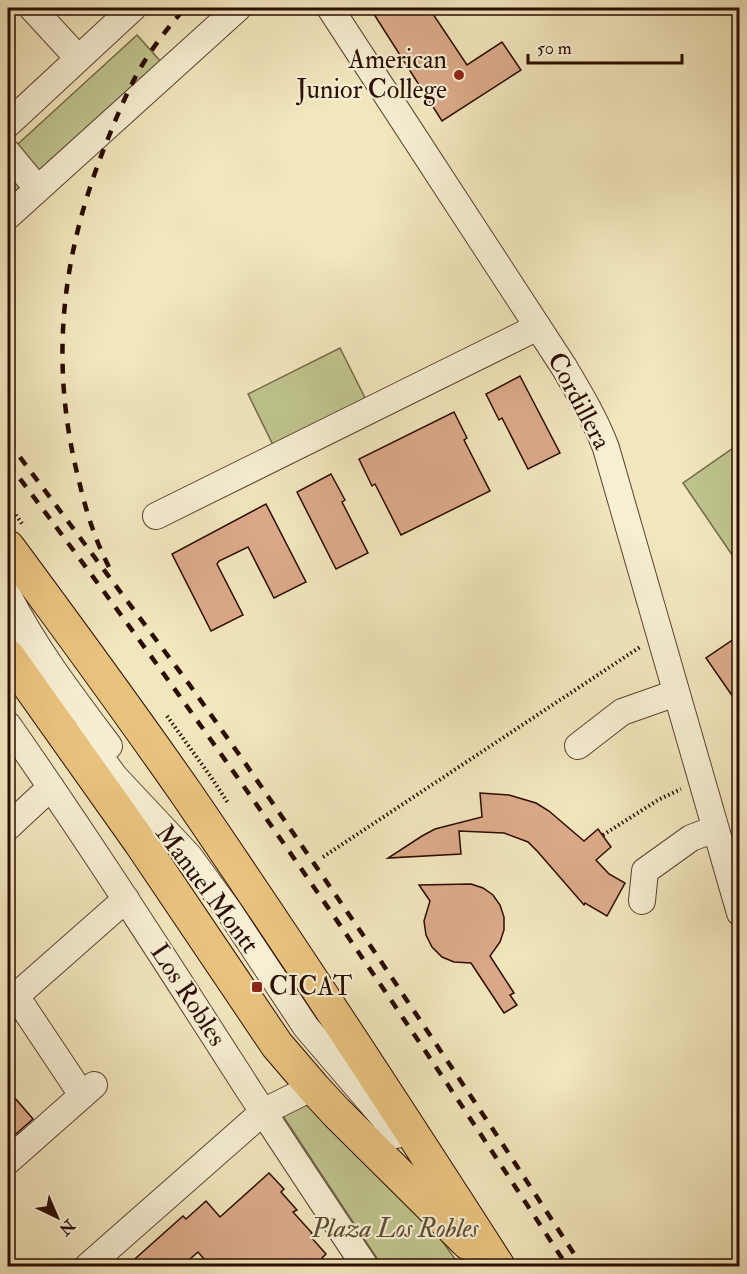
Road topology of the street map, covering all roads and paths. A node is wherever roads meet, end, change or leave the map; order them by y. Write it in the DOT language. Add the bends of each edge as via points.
graph roads {
  1 [pos="32,8"];
  2 [pos="133,8"];
  3 [pos="238,8"];
  4 [pos="330,8"];
  5 [pos="78,58"];
  6 [pos="8,124"];
  7 [pos="8,153"];
  8 [pos="37,188"];
  9 [pos="8,216"];
  10 [pos="538,327"];
  11 [pos="156,516"];
  12 [pos="8,547"];
  13 [pos="8,595"];
  14 [pos="8,623"];
  15 [pos="643,644"];
  16 [pos="8,656"];
  17 [pos="676,693"];
  18 [pos="8,725"];
  19 [pos="578,746"];
  20 [pos="701,781"];
  21 [pos="51,787"];
  22 [pos="8,827"];
  23 [pos="715,829"];
  24 [pos="603,835"];
  25 [pos="323,857"];
  26 [pos="126,899"];
  27 [pos="642,900"];
  28 [pos="740,913"];
  29 [pos="296,957"];
  30 [pos="12,999"];
  31 [pos="313,1087"];
  32 [pos="263,1112"];
  33 [pos="8,1161"];
  34 [pos="87,1266"];
  35 [pos="365,1266"];
  36 [pos="496,1266"];
  1 -- 5 [label="street"];
  2 -- 5 [label="street"];
  3 -- 8 [label="street"];
  4 -- 10 [label="street, Cordillera"];
  5 -- 6 [label="street"];
  7 -- 8 [label="street"];
  8 -- 9 [label="street"];
  10 -- 11 [label="street"];
  10 -- 17 [label="street, Cordillera" via="585,401 606,448"];
  12 -- 29 [label="main road, Manuel Montt" via="162,759"];
  13 -- 29 [label="street, Manuel Montt" via="44,656 120,759 207,857 254,918"];
  14 -- 36 [label="street, Manuel Montt" via="102,761 189,856 306,1027 383,1117"];
  15 -- 25 [label="path"];
  16 -- 31 [label="main road, Manuel Montt" via="263,1026"];
  17 -- 19 [label="street" via="622,712"];
  17 -- 20 [label="street, Cordillera"];
  18 -- 21 [label="street, Los Robles"];
  20 -- 23 [label="street, Cordillera"];
  20 -- 24 [label="path" via="658,800"];
  21 -- 22 [label="street"];
  21 -- 26 [label="street, Los Robles"];
  23 -- 27 [label="street" via="691,838 645,871"];
  23 -- 28 [label="street, Cordillera"];
  26 -- 30 [label="street"];
  26 -- 32 [label="street, Los Robles"];
  29 -- 36 [label="main road, Manuel Montt"];
  30 -- 33 [label="street" via="88,1090"];
  31 -- 32 [label="street"];
  31 -- 36 [label="main road, Manuel Montt" via="436,1212"];
  32 -- 34 [label="street"];
  32 -- 35 [label="street, Los Robles"];
}
